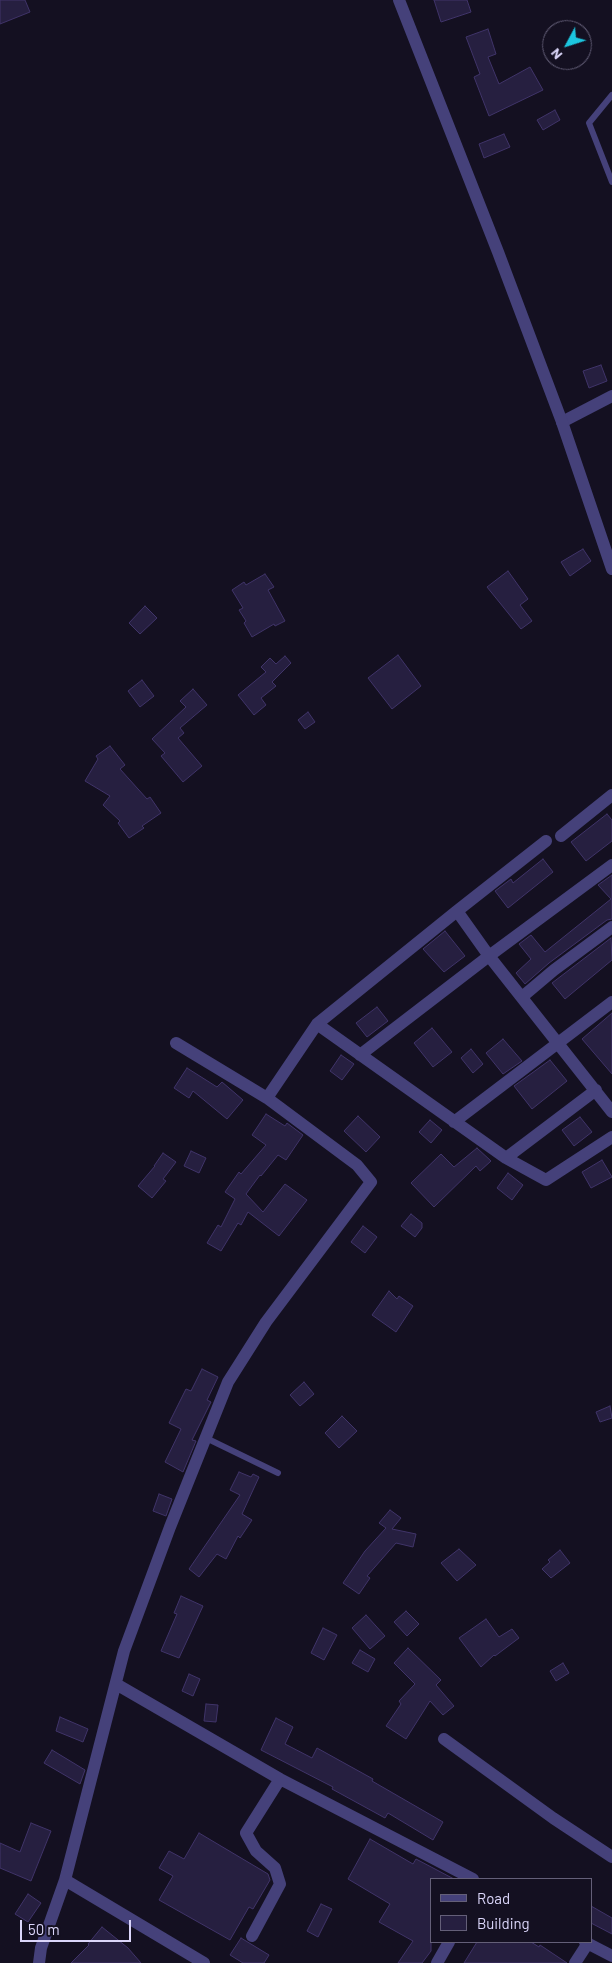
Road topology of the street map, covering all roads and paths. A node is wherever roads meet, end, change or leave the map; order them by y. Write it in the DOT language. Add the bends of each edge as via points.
graph roads {
  1 [pos="398,0"];
  2 [pos="612,95"];
  3 [pos="612,182"];
  4 [pos="612,396"];
  5 [pos="562,422"];
  6 [pos="612,569"];
  7 [pos="612,795"];
  8 [pos="561,836"];
  9 [pos="546,841"];
  10 [pos="612,865"];
  11 [pos="457,911"];
  12 [pos="612,927"];
  13 [pos="488,956"];
  14 [pos="522,997"];
  15 [pos="612,1002"];
  16 [pos="317,1024"];
  17 [pos="176,1043"];
  18 [pos="559,1043"];
  19 [pos="360,1055"];
  20 [pos="596,1090"];
  21 [pos="267,1098"];
  22 [pos="612,1112"];
  23 [pos="454,1122"];
  24 [pos="612,1138"];
  25 [pos="506,1158"];
  26 [pos="206,1438"];
  27 [pos="278,1473"];
  28 [pos="116,1684"];
  29 [pos="444,1740"];
  30 [pos="280,1779"];
  31 [pos="612,1856"];
  32 [pos="471,1878"];
  33 [pos="65,1880"];
  34 [pos="252,1936"];
  35 [pos="447,1943"];
  36 [pos="586,1943"];
  37 [pos="589,1943"];
  38 [pos="612,1956"];
  39 [pos="39,1963"];
  40 [pos="204,1963"];
  41 [pos="437,1963"];
  42 [pos="574,1963"];
  1 -- 5 [label="street"];
  2 -- 3 [label="lane" via="588,122"];
  4 -- 5 [label="street"];
  5 -- 6 [label="street"];
  7 -- 8 [label="street"];
  9 -- 11 [label="street"];
  10 -- 13 [label="street"];
  11 -- 13 [label="street"];
  11 -- 16 [label="street"];
  12 -- 14 [label="street"];
  13 -- 14 [label="street"];
  13 -- 19 [label="street"];
  14 -- 18 [label="street"];
  15 -- 18 [label="street"];
  16 -- 19 [label="street"];
  16 -- 21 [label="street"];
  17 -- 21 [label="street"];
  18 -- 20 [label="street"];
  18 -- 23 [label="street"];
  19 -- 23 [label="street"];
  20 -- 22 [label="street"];
  20 -- 25 [label="street"];
  21 -- 26 [label="street" via="357,1165 371,1182 266,1322 228,1382"];
  23 -- 25 [label="street"];
  24 -- 25 [label="street" via="546,1180"];
  26 -- 27 [label="lane"];
  26 -- 28 [label="street" via="124,1651"];
  28 -- 30 [label="street"];
  28 -- 33 [label="street"];
  29 -- 31 [label="street"];
  30 -- 32 [label="street"];
  30 -- 34 [label="street" via="246,1833 256,1851 275,1868 280,1884"];
  33 -- 39 [label="street" via="41,1948"];
  33 -- 40 [label="street"];
  35 -- 41 [label="street"];
  36 -- 42 [label="street"];
  37 -- 38 [label="street"];
}
